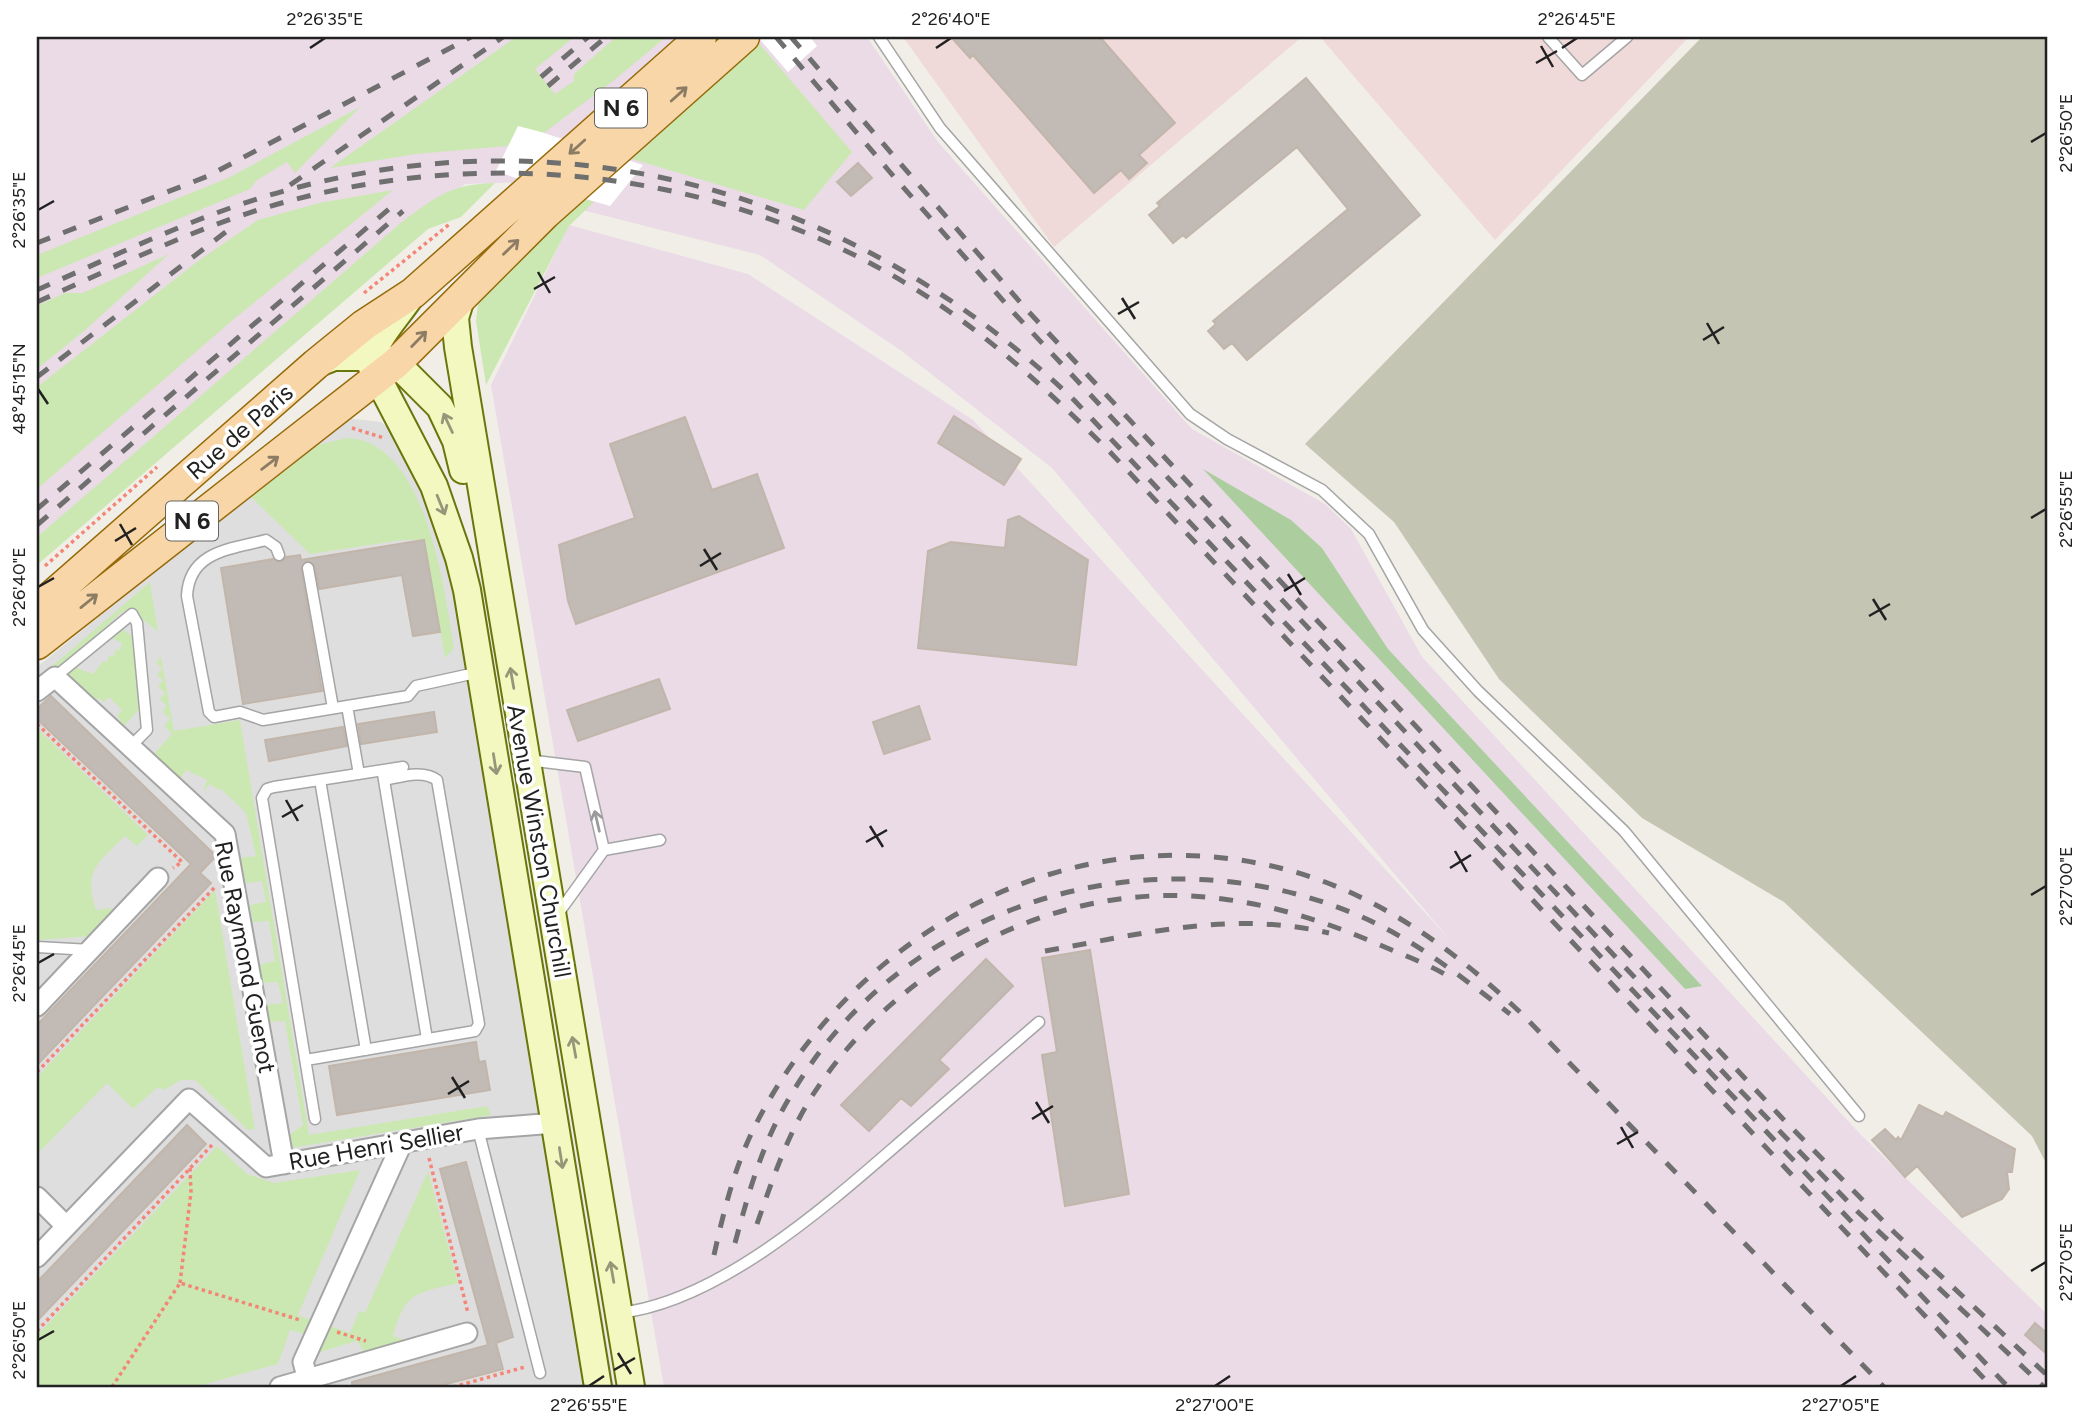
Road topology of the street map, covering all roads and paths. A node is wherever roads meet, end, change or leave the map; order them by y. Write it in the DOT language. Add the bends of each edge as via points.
graph roads {
  1 [pos="701,37"];
  2 [pos="744,37"];
  3 [pos="879,37"];
  4 [pos="1548,37"];
  5 [pos="1627,37"];
  6 [pos="412,293"];
  7 [pos="462,295"];
  8 [pos="316,365"];
  9 [pos="381,366"];
  10 [pos="349,414"];
  11 [pos="390,432"];
  12 [pos="279,555"];
  13 [pos="307,568"];
  14 [pos="499,607"];
  15 [pos="37,610"];
  16 [pos="37,644"];
  17 [pos="480,672"];
  18 [pos="55,677"];
  19 [pos="37,691"];
  20 [pos="347,706"];
  21 [pos="333,709"];
  22 [pos="37,724"];
  23 [pos="129,748"];
  24 [pos="525,759"];
  25 [pos="403,767"];
  26 [pos="359,774"];
  27 [pos="383,775"];
  28 [pos="320,780"];
  29 [pos="660,840"];
  30 [pos="604,850"];
  31 [pos="232,870"];
  32 [pos="158,878"];
  33 [pos="552,921"];
  34 [pos="37,947"];
  35 [pos="91,950"];
  36 [pos="37,1006"];
  37 [pos="1039,1022"];
  38 [pos="427,1039"];
  39 [pos="366,1050"];
  40 [pos="306,1060"];
  41 [pos="37,1072"];
  42 [pos="1859,1116"];
  43 [pos="315,1119"];
  44 [pos="555,1123"];
  45 [pos="478,1129"];
  46 [pos="226,1131"];
  47 [pos="424,1139"];
  48 [pos="402,1143"];
  49 [pos="284,1164"];
  50 [pos="190,1168"];
  51 [pos="37,1197"];
  52 [pos="66,1226"];
  53 [pos="37,1257"];
  54 [pos="180,1283"];
  55 [pos="618,1313"];
  56 [pos="319,1326"];
  57 [pos="37,1331"];
  58 [pos="467,1333"];
  59 [pos="402,1352"];
  60 [pos="539,1368"];
  61 [pos="308,1380"];
  62 [pos="112,1387"];
  63 [pos="280,1387"];
  64 [pos="453,1387"];
  65 [pos="597,1387"];
  66 [pos="631,1387"];
  1 -- 6 [label="main road, N 6, one-way"];
  7 -- 2 [label="main road, N 6, one-way" via="545,214"];
  3 -- 42 [label="lane" via="940,128 1190,414 1322,490 1369,534 1423,630 1478,691 1624,831"];
  4 -- 5 [label="lane" via="1582,75"];
  6 -- 8 [label="main road, N 6"];
  6 -- 9 [label="main road" via="375,343"];
  9 -- 7 [label="main road, N 6, one-way"];
  7 -- 14 [label="main road, Avenue Winston Churchill" via="455,328"];
  8 -- 9 [label="main road" via="334,357"];
  8 -- 15 [label="main road, Rue de Paris / N 6"];
  9 -- 10 [label="main road, N 6"];
  14 -- 9 [label="main road, one-way" via="449,425 440,407"];
  9 -- 17 [label="main road, Avenue Winston Churchill, one-way" via="447,519 467,590"];
  10 -- 11 [label="path" via="382,439"];
  16 -- 10 [label="main road, Rue de Paris / N 6, one-way" via="111,583"];
  12 -- 21 [label="lane" via="266,540 213,554 202,559 188,581 209,712 214,717 240,712 263,720"];
  13 -- 21 [label="lane"];
  24 -- 14 [label="main road, Avenue Winston Churchill, one-way"];
  17 -- 20 [label="lane" via="416,687 408,696"];
  17 -- 44 [label="main road, Avenue Winston Churchill, one-way"];
  18 -- 19 [label="street"];
  18 -- 23 [label="street, Rue Raymond Guenot"];
  18 -- 23 [label="lane" via="132,614 137,623 146,730"];
  20 -- 21 [label="lane"];
  20 -- 26 [label="lane"];
  22 -- 32 [label="path" via="182,862"];
  23 -- 31 [label="street, Rue Raymond Guenot" via="225,834"];
  30 -- 24 [label="lane, one-way" via="584,767"];
  24 -- 33 [label="main road, Avenue Winston Churchill"];
  25 -- 27 [label="lane"];
  26 -- 27 [label="lane"];
  26 -- 28 [label="lane"];
  27 -- 38 [label="lane"];
  27 -- 38 [label="lane" via="419,774 437,779 479,1024 475,1031"];
  28 -- 39 [label="lane"];
  28 -- 40 [label="lane" via="267,789 262,797"];
  29 -- 30 [label="lane"];
  30 -- 33 [label="lane"];
  31 -- 41 [label="path"];
  31 -- 49 [label="street, Rue Raymond Guenot"];
  32 -- 35 [label="street"];
  55 -- 33 [label="main road, Avenue Winston Churchill, one-way"];
  34 -- 35 [label="lane"];
  35 -- 36 [label="street"];
  37 -- 55 [label="lane" via="822,1210 735,1270 648,1310"];
  38 -- 39 [label="lane"];
  39 -- 40 [label="lane"];
  40 -- 43 [label="lane"];
  44 -- 45 [label="street, Rue Henri Sellier"];
  44 -- 65 [label="main road, Avenue Winston Churchill, one-way"];
  45 -- 47 [label="street, Rue Henri Sellier"];
  45 -- 60 [label="lane"];
  46 -- 49 [label="street, Rue Henri Sellier" via="266,1167"];
  46 -- 50 [label="path"];
  46 -- 52 [label="street, Rue Henri Sellier" via="189,1098"];
  47 -- 48 [label="street, Rue Henri Sellier"];
  47 -- 58 [label="path" via="472,1328"];
  48 -- 49 [label="street, Rue Henri Sellier"];
  48 -- 56 [label="street"];
  50 -- 54 [label="path"];
  50 -- 57 [label="path"];
  51 -- 52 [label="street"];
  52 -- 53 [label="street, Rue Henri Sellier"];
  54 -- 56 [label="path"];
  54 -- 62 [label="path"];
  55 -- 66 [label="main road, Avenue Winston Churchill"];
  56 -- 59 [label="path"];
  56 -- 61 [label="street" via="303,1362"];
  58 -- 59 [label="street"];
  59 -- 61 [label="street"];
  60 -- 64 [label="path"];
  61 -- 63 [label="street"];
}
